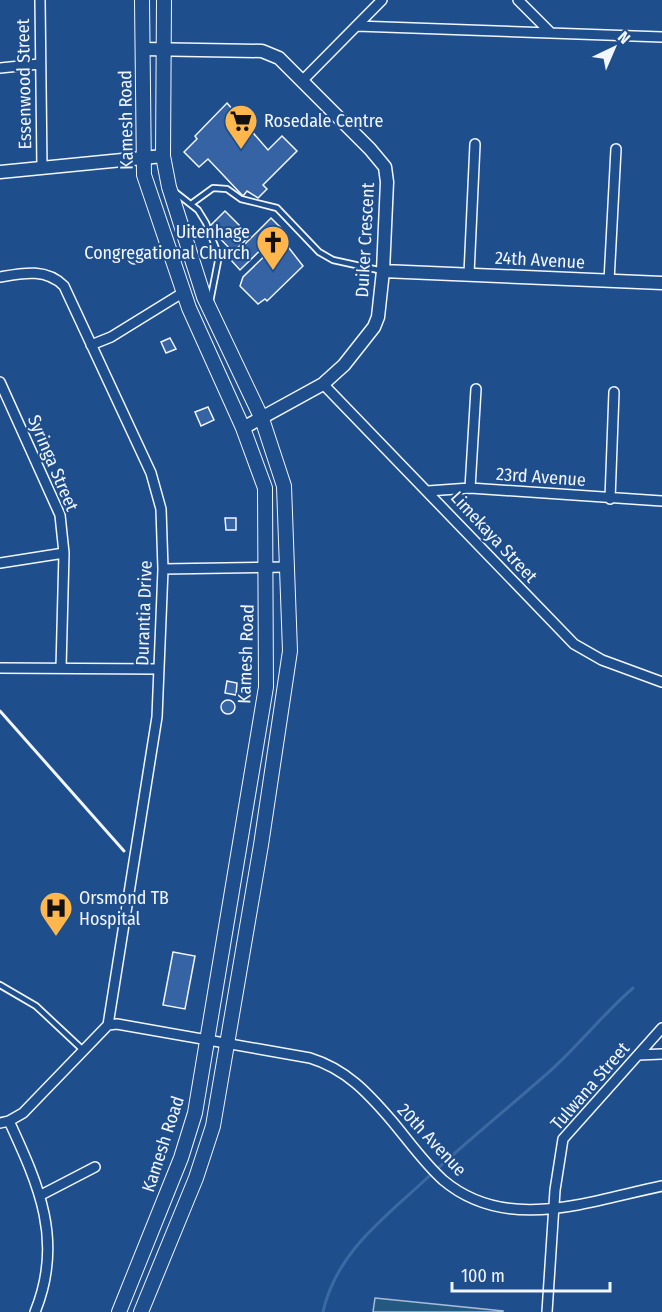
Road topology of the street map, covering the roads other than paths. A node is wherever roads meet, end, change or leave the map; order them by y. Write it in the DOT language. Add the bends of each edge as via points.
graph roads {
  1 [pos="40,0"];
  2 [pos="142,0"];
  3 [pos="164,0"];
  4 [pos="382,0"];
  5 [pos="518,0"];
  6 [pos="357,27"];
  7 [pos="550,32"];
  8 [pos="662,37"];
  9 [pos="143,49"];
  10 [pos="163,51"];
  11 [pos="39,64"];
  12 [pos="0,68"];
  13 [pos="302,81"];
  14 [pos="475,144"];
  15 [pos="616,149"];
  16 [pos="163,156"];
  17 [pos="142,159"];
  18 [pos="42,168"];
  19 [pos="0,172"];
  20 [pos="169,187"];
  21 [pos="191,204"];
  22 [pos="383,271"];
  23 [pos="469,274"];
  24 [pos="0,277"];
  25 [pos="609,281"];
  26 [pos="662,283"];
  27 [pos="184,292"];
  28 [pos="209,307"];
  29 [pos="91,345"];
  30 [pos="0,382"];
  31 [pos="323,384"];
  32 [pos="476,389"];
  33 [pos="614,392"];
  34 [pos="262,419"];
  35 [pos="243,428"];
  36 [pos="470,488"];
  37 [pos="428,491"];
  38 [pos="610,499"];
  39 [pos="662,501"];
  40 [pos="64,553"];
  41 [pos="0,562"];
  42 [pos="265,567"];
  43 [pos="288,567"];
  44 [pos="163,569"];
  45 [pos="0,668"];
  46 [pos="61,668"];
  47 [pos="159,669"];
  48 [pos="662,682"];
  49 [pos="0,985"];
  50 [pos="108,1025"];
  51 [pos="662,1028"];
  52 [pos="208,1039"];
  53 [pos="229,1043"];
  54 [pos="83,1050"];
  55 [pos="662,1054"];
  56 [pos="638,1055"];
  57 [pos="5,1122"];
  58 [pos="95,1167"];
  59 [pos="662,1186"];
  60 [pos="41,1195"];
  61 [pos="554,1209"];
  62 [pos="35,1312"];
  63 [pos="118,1312"];
  64 [pos="141,1312"];
  65 [pos="547,1312"];
  1 -- 11 [label="street, Essenwood Street"];
  2 -- 9 [label="main road, Kamesh Road"];
  3 -- 10 [label="main road, Kamesh Road"];
  4 -- 6 [label="street"];
  5 -- 7 [label="street"];
  6 -- 7 [label="street"];
  6 -- 13 [label="street"];
  7 -- 8 [label="street"];
  9 -- 10 [label="street, Duiker Crescent"];
  9 -- 17 [label="main road, Kamesh Road"];
  10 -- 13 [label="street, Duiker Crescent" via="262,51 279,58"];
  10 -- 16 [label="main road, Kamesh Road"];
  11 -- 12 [label="street"];
  11 -- 18 [label="street, Essenwood Street"];
  13 -- 22 [label="street, Duiker Crescent" via="385,167"];
  14 -- 23 [label="street, 24th Avenue"];
  15 -- 25 [label="street, 24th Avenue"];
  16 -- 17 [label="street"];
  16 -- 20 [label="main road, Kamesh Road"];
  17 -- 18 [label="street"];
  17 -- 27 [label="main road, Kamesh Road"];
  18 -- 19 [label="street"];
  20 -- 21 [label="lane"];
  20 -- 28 [label="main road, Kamesh Road"];
  21 -- 22 [label="lane" via="213,188 228,189 241,198 277,208 319,252 333,260"];
  21 -- 28 [label="lane" via="206,223 220,262"];
  22 -- 23 [label="street, 24th Avenue"];
  22 -- 31 [label="street, Duiker Crescent" via="374,327"];
  23 -- 25 [label="street, 24th Avenue"];
  24 -- 29 [label="street, Durantia Drive" via="40,273 57,279 64,286"];
  25 -- 26 [label="street, 24th Avenue"];
  27 -- 29 [label="street"];
  27 -- 35 [label="main road, Kamesh Road"];
  28 -- 34 [label="main road, Kamesh Road"];
  29 -- 44 [label="street, Durantia Drive" via="158,491"];
  30 -- 40 [label="street, Syringa Street" via="60,515"];
  31 -- 34 [label="street, Duiker Crescent"];
  31 -- 37 [label="street, Limekaya Street"];
  32 -- 36 [label="street, 23rd Avenue"];
  33 -- 38 [label="street, 23rd Avenue"];
  34 -- 35 [label="street, Duiker Crescent"];
  34 -- 43 [label="main road, Kamesh Road" via="284,486"];
  35 -- 42 [label="main road, Kamesh Road" via="265,488"];
  36 -- 37 [label="street, 23rd Avenue"];
  36 -- 38 [label="street, 23rd Avenue"];
  37 -- 48 [label="street, Limekaya Street" via="574,644 602,660"];
  38 -- 39 [label="street, 23rd Avenue"];
  40 -- 41 [label="street"];
  40 -- 46 [label="street, Syringa Street"];
  42 -- 43 [label="street"];
  42 -- 44 [label="street"];
  42 -- 52 [label="main road, Kamesh Road" via="266,687"];
  43 -- 53 [label="main road, Kamesh Road" via="290,651"];
  44 -- 47 [label="street, Durantia Drive"];
  45 -- 46 [label="street"];
  46 -- 47 [label="street"];
  47 -- 50 [label="street, Durantia Drive" via="157,717"];
  49 -- 54 [label="lane" via="36,1006"];
  50 -- 52 [label="street, 20th Avenue"];
  50 -- 54 [label="street"];
  51 -- 56 [label="street, Tulwana Street"];
  52 -- 53 [label="street, 20th Avenue"];
  52 -- 63 [label="main road, Kamesh Road" via="191,1128"];
  53 -- 61 [label="street, 20th Avenue" via="310,1058 340,1070 367,1092 439,1176 469,1198 506,1210"];
  53 -- 64 [label="main road, Kamesh Road" via="206,1152"];
  54 -- 57 [label="street" via="23,1113"];
  55 -- 56 [label="street"];
  56 -- 61 [label="street, Tulwana Street" via="563,1139"];
  57 -- 60 [label="street"];
  58 -- 60 [label="street"];
  59 -- 61 [label="street, 20th Avenue"];
  60 -- 62 [label="street" via="50,1255"];
  61 -- 65 [label="street, Tulwana Street"];
}
